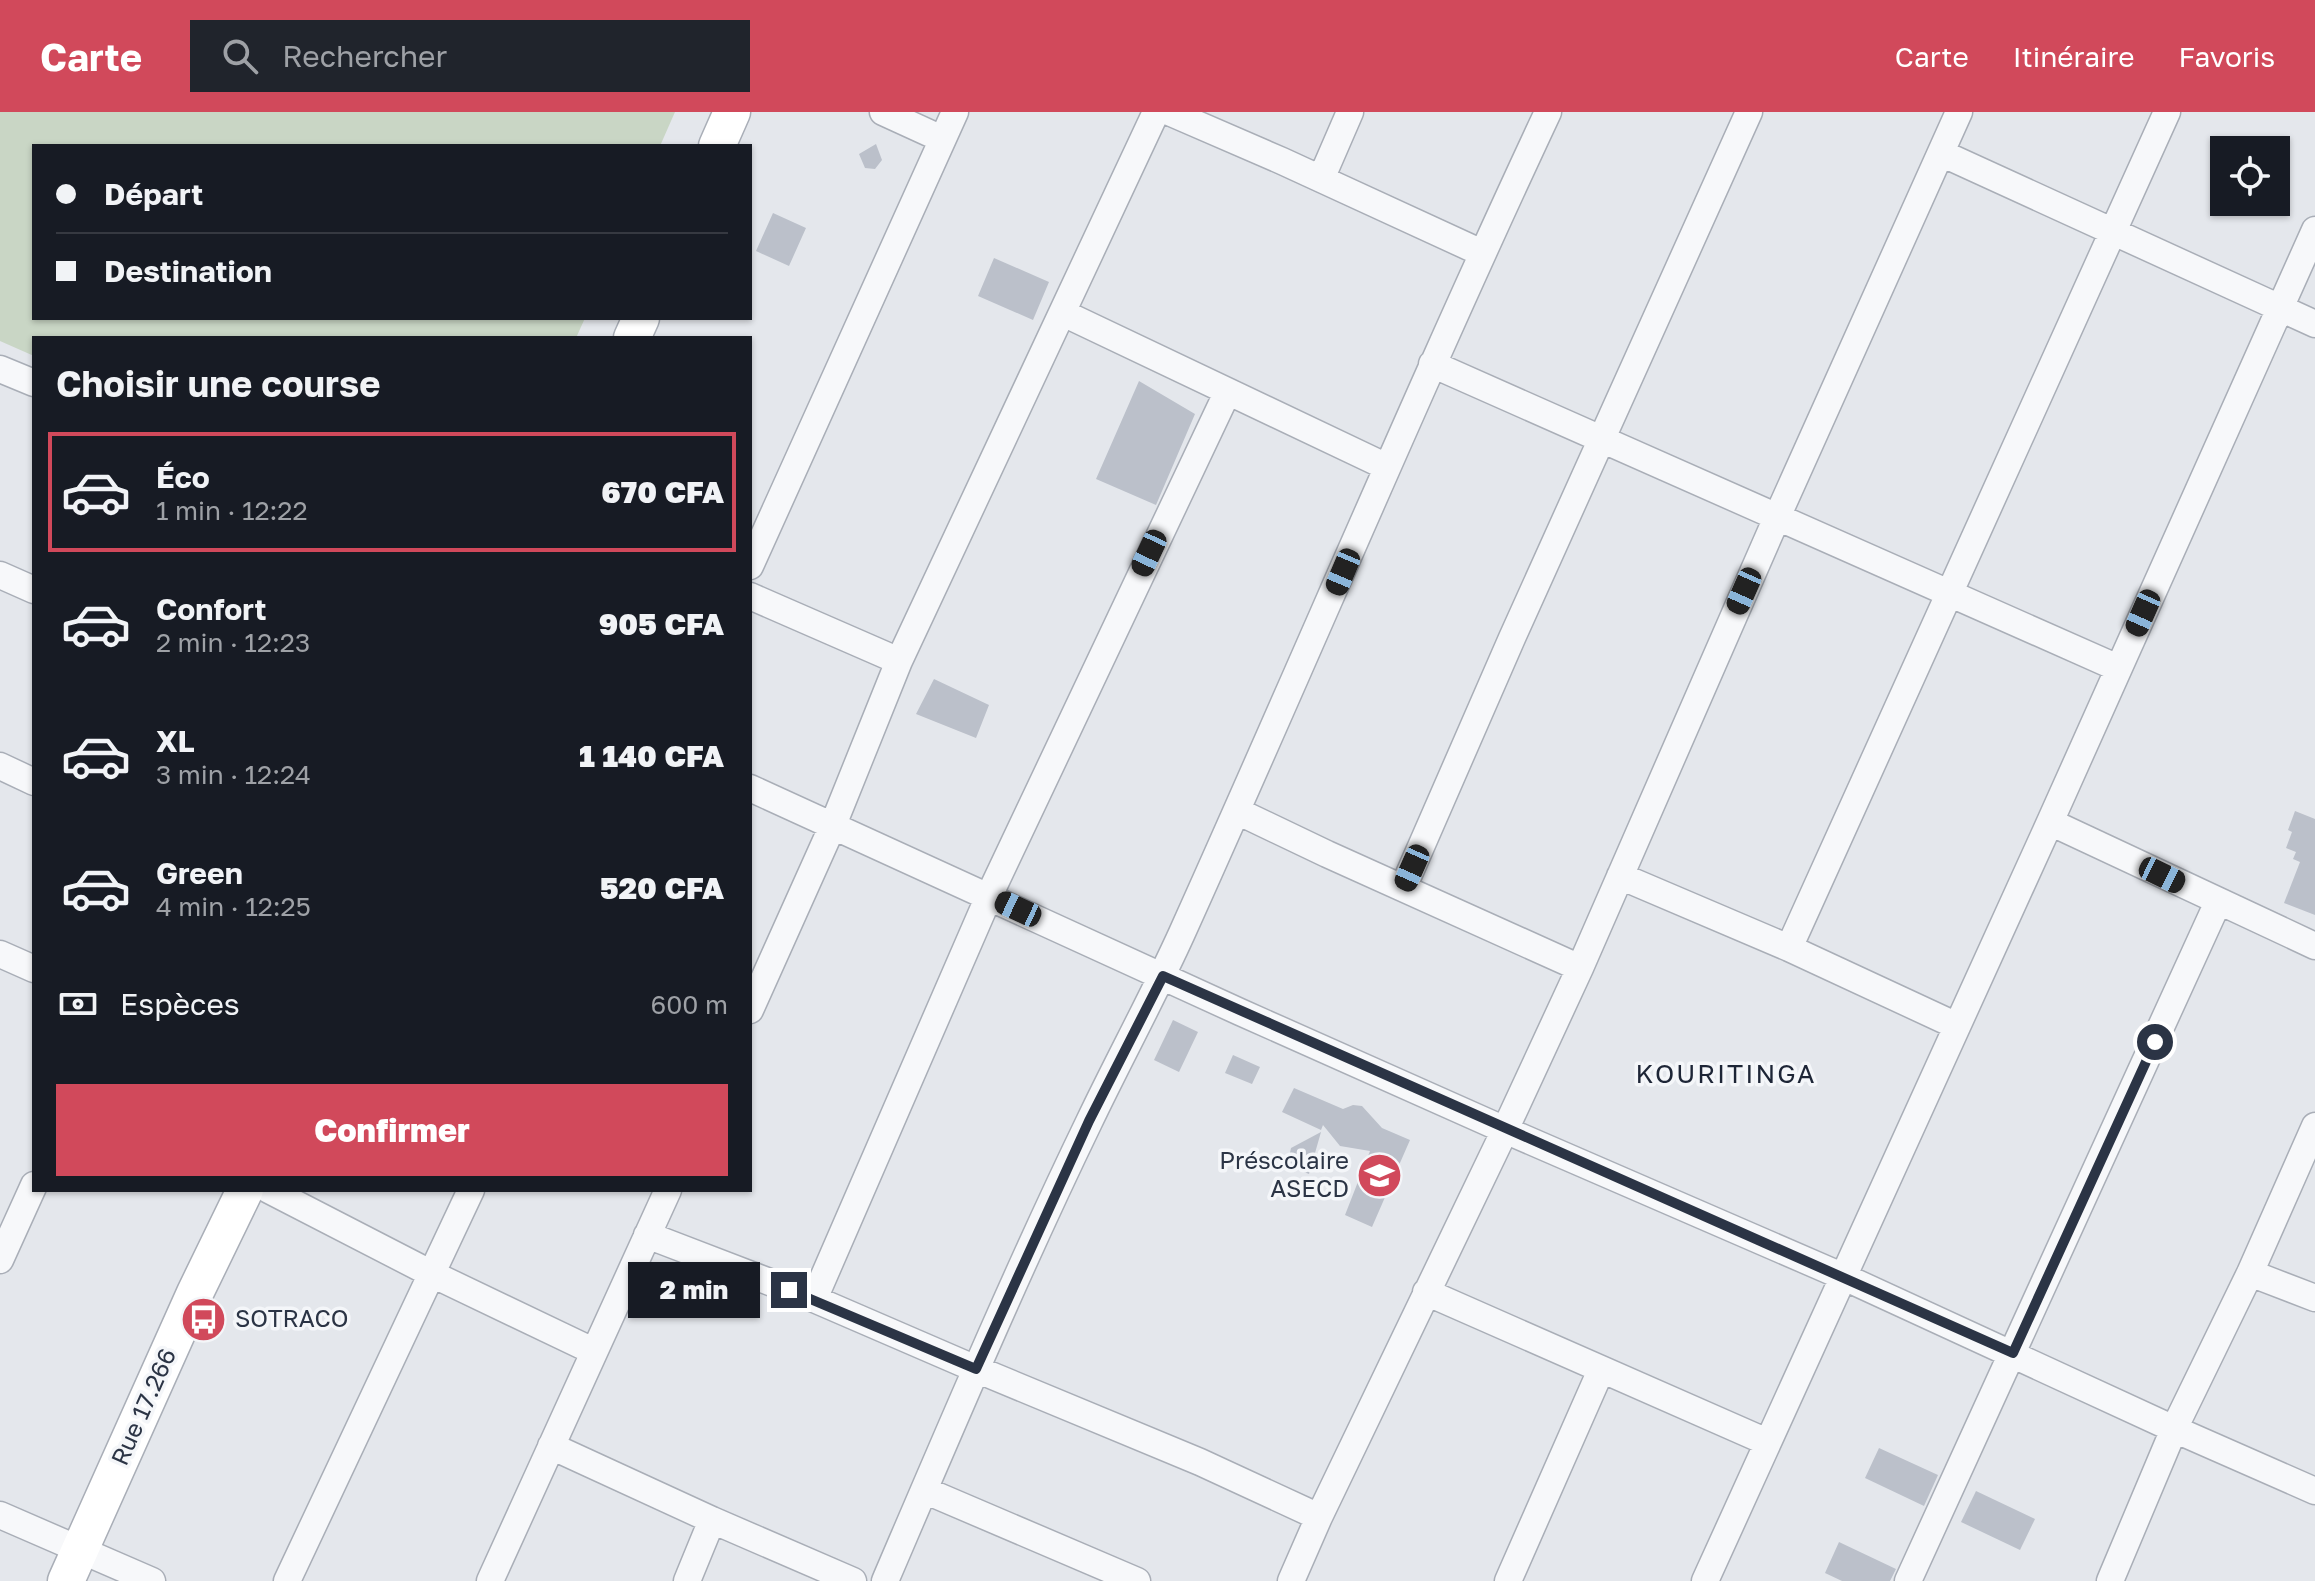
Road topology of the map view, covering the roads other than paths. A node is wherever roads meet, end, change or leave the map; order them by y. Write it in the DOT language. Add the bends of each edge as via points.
graph roads {
  1 [pos="732,112"];
  2 [pos="883,112"];
  3 [pos="955,112"];
  4 [pos="1156,112"];
  5 [pos="1169,112"];
  6 [pos="1350,112"];
  7 [pos="1548,112"];
  8 [pos="1749,112"];
  9 [pos="1959,112"];
  10 [pos="2167,112"];
  11 [pos="942,139"];
  12 [pos="718,144"];
  13 [pos="1941,153"];
  14 [pos="1321,179"];
  15 [pos="2315,230"];
  16 [pos="2113,232"];
  17 [pos="1482,253"];
  18 [pos="2280,308"];
  19 [pos="1063,313"];
  20 [pos="2315,324"];
  21 [pos="1432,364"];
  22 [pos="0,369"];
  23 [pos="32,382"];
  24 [pos="1227,393"];
  25 [pos="1603,438"];
  26 [pos="1387,467"];
  27 [pos="1778,515"];
  28 [pos="752,562"];
  29 [pos="0,575"];
  30 [pos="32,589"];
  31 [pos="1950,593"];
  32 [pos="752,597"];
  33 [pos="899,661"];
  34 [pos="2118,668"];
  35 [pos="0,766"];
  36 [pos="32,781"];
  37 [pos="752,789"];
  38 [pos="1237,811"];
  39 [pos="2050,822"];
  40 [pos="833,825"];
  41 [pos="1620,876"];
  42 [pos="1403,888"];
  43 [pos="989,896"];
  44 [pos="2218,902"];
  45 [pos="2315,946"];
  46 [pos="1789,948"];
  47 [pos="0,954"];
  48 [pos="32,968"];
  49 [pos="1580,968"];
  50 [pos="1163,976"];
  51 [pos="753,997"];
  52 [pos="1957,1026"];
  53 [pos="2315,1126"];
  54 [pos="1505,1130"];
  55 [pos="32,1189"];
  56 [pos="244,1192"];
  57 [pos="273,1192"];
  58 [pos="470,1192"];
  59 [pos="667,1192"];
  60 [pos="647,1235"];
  61 [pos="0,1260"];
  62 [pos="2250,1273"];
  63 [pos="432,1274"];
  64 [pos="1844,1277"];
  65 [pos="1426,1292"];
  66 [pos="2315,1298"];
  67 [pos="814,1299"];
  68 [pos="593,1351"];
  69 [pos="2013,1353"];
  70 [pos="976,1369"];
  71 [pos="1601,1370"];
  72 [pos="2174,1429"];
  73 [pos="1767,1442"];
  74 [pos="551,1446"];
  75 [pos="924,1490"];
  76 [pos="2315,1491"];
  77 [pos="0,1515"];
  78 [pos="1319,1517"];
  79 [pos="712,1520"];
  80 [pos="73,1566"];
  81 [pos="152,1581"];
  82 [pos="287,1581"];
  83 [pos="490,1581"];
  84 [pos="687,1581"];
  85 [pos="853,1581"];
  86 [pos="885,1581"];
  87 [pos="1137,1581"];
  88 [pos="1291,1581"];
  89 [pos="1508,1581"];
  90 [pos="1705,1581"];
  91 [pos="1908,1581"];
  92 [pos="2110,1581"];
  1 -- 12 [label="main road"];
  2 -- 11 [label="street"];
  3 -- 11 [label="street"];
  4 -- 19 [label="street"];
  5 -- 14 [label="street"];
  6 -- 14 [label="street"];
  7 -- 17 [label="street"];
  8 -- 25 [label="street"];
  9 -- 13 [label="street"];
  10 -- 16 [label="street"];
  11 -- 28 [label="street"];
  13 -- 16 [label="street"];
  13 -- 27 [label="street"];
  14 -- 17 [label="street"];
  15 -- 18 [label="street"];
  16 -- 18 [label="street"];
  16 -- 31 [label="street"];
  17 -- 21 [label="street"];
  18 -- 20 [label="street"];
  18 -- 34 [label="street"];
  19 -- 24 [label="street"];
  19 -- 33 [label="street"];
  21 -- 25 [label="street"];
  21 -- 26 [label="street"];
  22 -- 23 [label="street"];
  24 -- 26 [label="street"];
  24 -- 43 [label="street"];
  25 -- 27 [label="street"];
  25 -- 42 [label="street"];
  26 -- 38 [label="street"];
  27 -- 31 [label="street"];
  27 -- 41 [label="street"];
  29 -- 30 [label="street"];
  31 -- 34 [label="street"];
  31 -- 46 [label="street"];
  32 -- 33 [label="street"];
  33 -- 40 [label="street"];
  34 -- 39 [label="street"];
  35 -- 36 [label="street"];
  37 -- 40 [label="street"];
  38 -- 42 [label="street"];
  38 -- 50 [label="street"];
  39 -- 44 [label="street"];
  39 -- 52 [label="street"];
  40 -- 43 [label="street"];
  40 -- 51 [label="street"];
  41 -- 46 [label="street"];
  41 -- 49 [label="street"];
  42 -- 49 [label="street"];
  43 -- 50 [label="street"];
  43 -- 67 [label="street"];
  44 -- 45 [label="street"];
  44 -- 69 [label="street"];
  46 -- 52 [label="street"];
  47 -- 48 [label="street"];
  49 -- 54 [label="street"];
  50 -- 54 [label="street"];
  50 -- 70 [label="street" via="1089,1121"];
  52 -- 64 [label="street"];
  53 -- 62 [label="street"];
  54 -- 64 [label="street"];
  54 -- 65 [label="street"];
  55 -- 61 [label="street"];
  56 -- 80 [label="main road, Rue 17.266"];
  57 -- 63 [label="street"];
  58 -- 63 [label="street"];
  59 -- 60 [label="street"];
  60 -- 67 [label="street"];
  60 -- 68 [label="street"];
  62 -- 66 [label="street"];
  62 -- 72 [label="street"];
  63 -- 68 [label="street"];
  63 -- 82 [label="street"];
  64 -- 69 [label="street"];
  64 -- 73 [label="street"];
  65 -- 71 [label="street"];
  65 -- 78 [label="street"];
  67 -- 70 [label="street"];
  68 -- 74 [label="street"];
  69 -- 72 [label="street"];
  69 -- 91 [label="street"];
  70 -- 75 [label="street"];
  70 -- 78 [label="street"];
  71 -- 73 [label="street"];
  71 -- 89 [label="street"];
  72 -- 76 [label="street"];
  72 -- 92 [label="street"];
  73 -- 90 [label="street"];
  74 -- 79 [label="street"];
  74 -- 83 [label="street"];
  75 -- 86 [label="street"];
  75 -- 87 [label="street"];
  77 -- 80 [label="street"];
  78 -- 88 [label="street"];
  79 -- 84 [label="street"];
  79 -- 85 [label="street"];
  80 -- 81 [label="street"];
}
